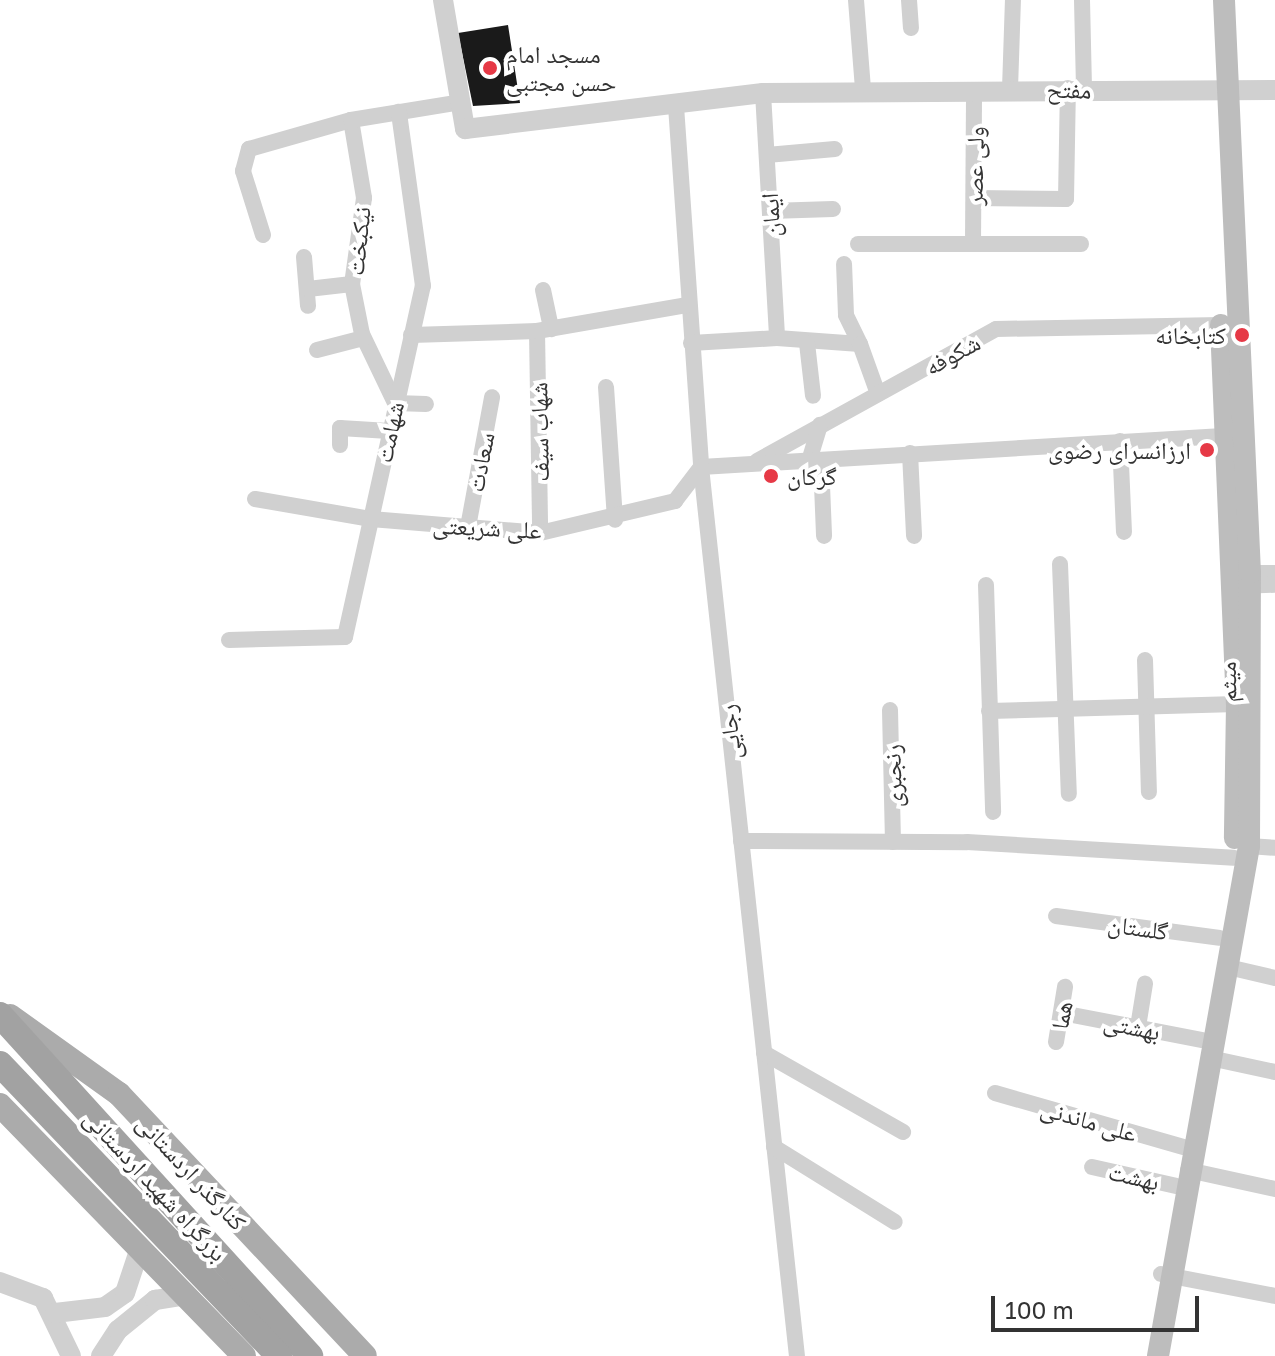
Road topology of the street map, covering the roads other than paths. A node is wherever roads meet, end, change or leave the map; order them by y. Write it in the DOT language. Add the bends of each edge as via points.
graph roads {
  1 [pos="443,0"];
  2 [pos="856,0"];
  3 [pos="909,0"];
  4 [pos="1013,0"];
  5 [pos="1082,0"];
  6 [pos="1209,0"];
  7 [pos="1224,0"];
  8 [pos="911,28"];
  9 [pos="863,88"];
  10 [pos="1010,89"];
  11 [pos="1076,89"];
  12 [pos="974,90"];
  13 [pos="1275,90"];
  14 [pos="1219,91"];
  15 [pos="763,93"];
  16 [pos="461,102"];
  17 [pos="676,106"];
  18 [pos="399,112"];
  19 [pos="351,120"];
  20 [pos="835,149"];
  21 [pos="767,155"];
  22 [pos="974,198"];
  23 [pos="833,209"];
  24 [pos="770,211"];
  25 [pos="263,235"];
  26 [pos="973,243"];
  27 [pos="858,244"];
  28 [pos="1081,244"];
  29 [pos="304,257"];
  30 [pos="844,264"];
  31 [pos="352,284"];
  32 [pos="543,290"];
  33 [pos="688,305"];
  34 [pos="1221,325"];
  35 [pos="544,330"];
  36 [pos="411,335"];
  37 [pos="363,338"];
  38 [pos="777,338"];
  39 [pos="691,343"];
  40 [pos="807,343"];
  41 [pos="860,344"];
  42 [pos="317,350"];
  43 [pos="606,387"];
  44 [pos="878,394"];
  45 [pos="813,396"];
  46 [pos="492,397"];
  47 [pos="395,403"];
  48 [pos="426,404"];
  49 [pos="341,410"];
  50 [pos="820,425"];
  51 [pos="389,431"];
  52 [pos="1223,436"];
  53 [pos="1120,441"];
  54 [pos="910,453"];
  55 [pos="815,461"];
  56 [pos="753,463"];
  57 [pos="701,467"];
  58 [pos="255,499"];
  59 [pos="371,519"];
  60 [pos="615,520"];
  61 [pos="468,527"];
  62 [pos="1124,532"];
  63 [pos="540,533"];
  64 [pos="824,536"];
  65 [pos="914,536"];
  66 [pos="1060,564"];
  67 [pos="1275,573"];
  68 [pos="1239,579"];
  69 [pos="986,585"];
  70 [pos="1275,585"];
  71 [pos="229,640"];
  72 [pos="1145,660"];
  73 [pos="1237,704"];
  74 [pos="1146,705"];
  75 [pos="1064,708"];
  76 [pos="890,710"];
  77 [pos="989,711"];
  78 [pos="1149,792"];
  79 [pos="1069,794"];
  80 [pos="993,812"];
  81 [pos="741,841"];
  82 [pos="893,842"];
  83 [pos="1275,848"];
  84 [pos="1242,852"];
  85 [pos="1056,916"];
  86 [pos="1220,938"];
  87 [pos="1228,967"];
  88 [pos="1275,978"];
  89 [pos="1145,984"];
  90 [pos="1065,987"];
  91 [pos="0,1009"];
  92 [pos="1062,1013"];
  93 [pos="0,1015"];
  94 [pos="1138,1027"];
  95 [pos="1056,1042"];
  96 [pos="1206,1049"];
  97 [pos="764,1053"];
  98 [pos="0,1064"];
  99 [pos="1275,1072"];
  100 [pos="995,1093"];
  101 [pos="0,1105"];
  102 [pos="903,1132"];
  103 [pos="774,1147"];
  104 [pos="1183,1147"];
  105 [pos="1092,1167"];
  106 [pos="1182,1178"];
  107 [pos="1275,1189"];
  108 [pos="895,1222"];
  109 [pos="140,1248"];
  110 [pos="1165,1274"];
  111 [pos="0,1282"];
  112 [pos="185,1295"];
  113 [pos="1275,1296"];
  114 [pos="55,1313"];
  115 [pos="71,1356"];
  116 [pos="101,1356"];
  117 [pos="244,1356"];
  118 [pos="279,1356"];
  119 [pos="310,1356"];
  120 [pos="365,1356"];
  121 [pos="797,1356"];
  122 [pos="1145,1356"];
  123 [pos="1158,1356"];
  1 -- 16 [label="street"];
  2 -- 9 [label="street"];
  3 -- 8 [label="street"];
  4 -- 10 [label="street"];
  5 -- 11 [label="street"];
  6 -- 14 [label="main road, میثم"];
  7 -- 14 [label="main road, میثم"];
  9 -- 12 [label="street, مفتح"];
  9 -- 15 [label="street, مفتح"];
  10 -- 11 [label="street, مفتح"];
  10 -- 12 [label="street, مفتح"];
  11 -- 14 [label="street, مفتح"];
  11 -- 22 [label="street" via="1066,199"];
  12 -- 22 [label="street, ولی عصر"];
  13 -- 14 [label="street, مفتح"];
  14 -- 34 [label="main road, میثم"];
  14 -- 68 [label="main road, میثم"];
  15 -- 17 [label="street, مفتح"];
  15 -- 21 [label="street, ایمان"];
  16 -- 17 [label="street, مفتح" via="465,129"];
  16 -- 18 [label="street"];
  17 -- 33 [label="street, رجایی"];
  18 -- 19 [label="street"];
  18 -- 36 [label="street, شهامت" via="423,286"];
  19 -- 25 [label="street" via="249,149 243,171"];
  19 -- 31 [label="street, نیکبخت" via="364,198"];
  20 -- 21 [label="street"];
  21 -- 24 [label="street, ایمان"];
  22 -- 26 [label="street, ولی عصر"];
  23 -- 24 [label="street"];
  24 -- 38 [label="street, ایمان"];
  26 -- 27 [label="street"];
  26 -- 28 [label="street"];
  29 -- 31 [label="street" via="308,298"];
  30 -- 41 [label="street" via="846,315"];
  31 -- 37 [label="street, نیکبخت"];
  32 -- 35 [label="street, شهاب سیف"];
  33 -- 35 [label="street"];
  33 -- 39 [label="street, رجایی"];
  34 -- 44 [label="street, شکوفه" via="996,329"];
  34 -- 52 [label="main road, میثم"];
  35 -- 36 [label="street"];
  35 -- 63 [label="street, شهاب سیف"];
  36 -- 47 [label="street, شهامت"];
  37 -- 42 [label="street"];
  37 -- 47 [label="street, نیکبخت"];
  38 -- 39 [label="street"];
  38 -- 40 [label="street"];
  39 -- 57 [label="street, رجایی"];
  40 -- 41 [label="street"];
  40 -- 45 [label="street"];
  41 -- 44 [label="street"];
  43 -- 60 [label="street"];
  44 -- 50 [label="street, شکوفه"];
  46 -- 61 [label="street, سعادت"];
  47 -- 48 [label="street"];
  47 -- 51 [label="street, شهامت"];
  49 -- 51 [label="street" via="340,437"];
  50 -- 55 [label="street"];
  50 -- 56 [label="street, شکوفه"];
  51 -- 59 [label="street, شهامت"];
  52 -- 53 [label="street"];
  52 -- 68 [label="main road, میثم"];
  53 -- 54 [label="street"];
  53 -- 62 [label="street"];
  54 -- 55 [label="street"];
  54 -- 65 [label="street"];
  55 -- 56 [label="street"];
  55 -- 64 [label="street"];
  56 -- 57 [label="street"];
  57 -- 60 [label="street, علی شریعتی" via="675,501"];
  57 -- 81 [label="street, رجایی"];
  58 -- 59 [label="street, علی شریعتی"];
  59 -- 61 [label="street, علی شریعتی"];
  59 -- 71 [label="street, شهامت" via="345,637"];
  60 -- 63 [label="street, علی شریعتی"];
  61 -- 63 [label="street, علی شریعتی"];
  66 -- 75 [label="street"];
  67 -- 68 [label="street"];
  68 -- 70 [label="street"];
  68 -- 73 [label="main road, میثم"];
  68 -- 84 [label="main road, میثم"];
  69 -- 77 [label="street"];
  72 -- 74 [label="street"];
  73 -- 74 [label="street"];
  73 -- 84 [label="main road, میثم"];
  74 -- 75 [label="street"];
  74 -- 78 [label="street"];
  75 -- 77 [label="street"];
  75 -- 79 [label="street"];
  76 -- 82 [label="street, رنجبری"];
  77 -- 80 [label="street"];
  81 -- 82 [label="street"];
  81 -- 97 [label="street, رجایی"];
  82 -- 84 [label="street"];
  83 -- 84 [label="street"];
  84 -- 86 [label="main road, میثم"];
  84 -- 87 [label="main road, میثم"];
  85 -- 86 [label="street, گلستان"];
  86 -- 96 [label="main road, میثم"];
  87 -- 88 [label="street"];
  87 -- 96 [label="main road, میثم"];
  89 -- 94 [label="street"];
  90 -- 92 [label="street, هما"];
  91 -- 120 [label="main road, کنارگذر اردستانی" via="119,1094"];
  92 -- 94 [label="street, بهشتی"];
  92 -- 95 [label="street, هما"];
  93 -- 119 [label="highway, بزرگراه شهید اردستانی"];
  94 -- 96 [label="street, بهشتی"];
  96 -- 99 [label="street, بهشتی"];
  96 -- 104 [label="main road, میثم"];
  96 -- 106 [label="main road, میثم"];
  97 -- 102 [label="street"];
  97 -- 103 [label="street, رجایی"];
  98 -- 118 [label="highway, بزرگراه شهید اردستانی"];
  100 -- 104 [label="street, علی ماندنی"];
  101 -- 109 [label="main road"];
  103 -- 108 [label="street"];
  103 -- 121 [label="street, رجایی"];
  104 -- 106 [label="main road, میثم"];
  105 -- 106 [label="street, بهشت"];
  106 -- 107 [label="street, بهشت"];
  106 -- 110 [label="main road, میثم"];
  109 -- 112 [label="main road"];
  109 -- 114 [label="street" via="125,1293 105,1307"];
  110 -- 113 [label="street"];
  110 -- 122 [label="main road, میثم"];
  110 -- 123 [label="main road, میثم"];
  111 -- 114 [label="street" via="27,1287"];
  112 -- 116 [label="street" via="155,1300"];
  112 -- 117 [label="main road"];
  114 -- 115 [label="street"];
}
